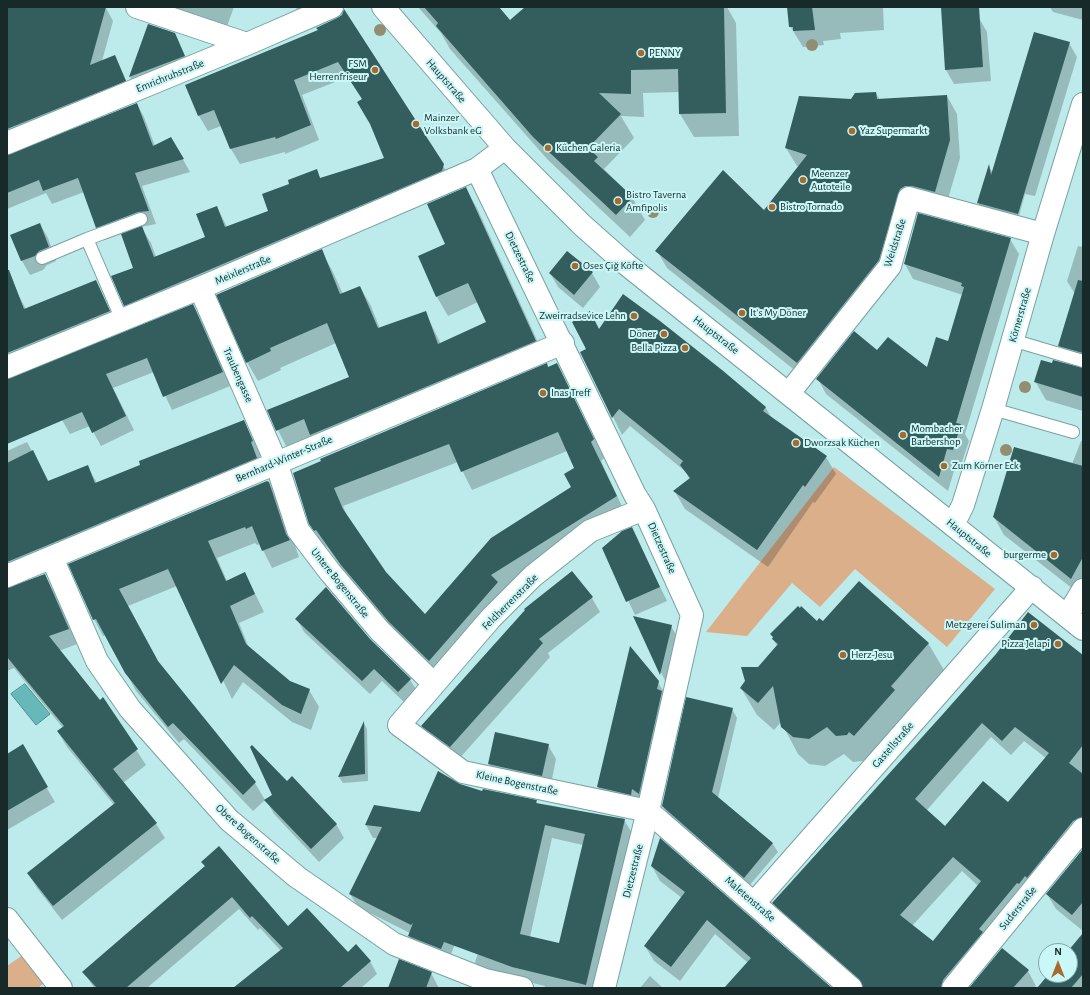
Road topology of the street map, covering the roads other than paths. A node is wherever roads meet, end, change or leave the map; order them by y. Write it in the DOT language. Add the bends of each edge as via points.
graph roads {
  1 [pos="137,7"];
  2 [pos="332,7"];
  3 [pos="382,7"];
  4 [pos="247,44"];
  5 [pos="1083,104"];
  6 [pos="7,143"];
  7 [pos="505,148"];
  8 [pos="477,169"];
  9 [pos="141,219"];
  10 [pos="1043,234"];
  11 [pos="87,239"];
  12 [pos="42,258"];
  13 [pos="200,288"];
  14 [pos="122,320"];
  15 [pos="1012,340"];
  16 [pos="563,343"];
  17 [pos="1083,361"];
  18 [pos="7,367"];
  19 [pos="789,393"];
  20 [pos="993,409"];
  21 [pos="1073,432"];
  22 [pos="276,462"];
  23 [pos="644,509"];
  24 [pos="953,525"];
  25 [pos="52,558"];
  26 [pos="7,576"];
  27 [pos="1032,587"];
  28 [pos="1083,590"];
  29 [pos="1066,615"];
  30 [pos="1083,629"];
  31 [pos="434,684"];
  32 [pos="399,725"];
  33 [pos="648,811"];
  34 [pos="1083,828"];
  35 [pos="754,903"];
  36 [pos="10,930"];
  37 [pos="61,988"];
  38 [pos="522,988"];
  39 [pos="604,988"];
  40 [pos="852,988"];
  41 [pos="953,988"];
  1 -- 4 [label="street"];
  2 -- 4 [label="street, Emrichruhstraße"];
  3 -- 7 [label="street, Hauptstraße"];
  4 -- 6 [label="street, Emrichruhstraße"];
  5 -- 10 [label="street, Körnerstraße"];
  7 -- 8 [label="street"];
  7 -- 19 [label="street, Hauptstraße" via="582,225 626,264"];
  8 -- 13 [label="street, Meixlerstraße"];
  8 -- 16 [label="street, Dietzestraße"];
  9 -- 11 [label="lane"];
  10 -- 15 [label="street, Körnerstraße"];
  10 -- 19 [label="street, Weidstraße" via="909,198 890,266"];
  11 -- 12 [label="lane"];
  11 -- 14 [label="lane"];
  13 -- 14 [label="street, Meixlerstraße"];
  13 -- 22 [label="street, Traubengasse"];
  14 -- 18 [label="street, Meixlerstraße"];
  15 -- 17 [label="lane"];
  15 -- 20 [label="street, Körnerstraße"];
  16 -- 22 [label="street, Bernhard-Winter-Straße"];
  16 -- 23 [label="street, Dietzestraße"];
  19 -- 24 [label="street, Hauptstraße"];
  20 -- 21 [label="lane"];
  20 -- 24 [label="street, Körnerstraße" via="963,506"];
  22 -- 25 [label="street, Bernhard-Winter-Straße"];
  22 -- 31 [label="street, Untere Bogenstraße" via="298,530 380,631"];
  23 -- 31 [label="street, Feldherrenstraße" via="590,532 533,576 491,618"];
  23 -- 33 [label="street, Dietzestraße" via="692,615"];
  24 -- 27 [label="street, Hauptstraße"];
  25 -- 26 [label="street, Bernhard-Winter-Straße"];
  25 -- 38 [label="street, Obere Bogenstraße" via="97,661 130,709 230,820 297,877 394,944 486,980"];
  27 -- 29 [label="street, Hauptstraße"];
  27 -- 35 [label="street, Gastellstraße"];
  28 -- 29 [label="street"];
  29 -- 30 [label="street, Hauptstraße"];
  31 -- 32 [label="street, Feldherrenstraße"];
  32 -- 33 [label="street, Kleine Bogenstraße" via="463,772"];
  33 -- 35 [label="street, Maletenstraße"];
  33 -- 39 [label="street, Dietzestraße"];
  34 -- 41 [label="street, Suderstraße"];
  35 -- 40 [label="street, Maletenstraße"];
  36 -- 37 [label="street"];
}
